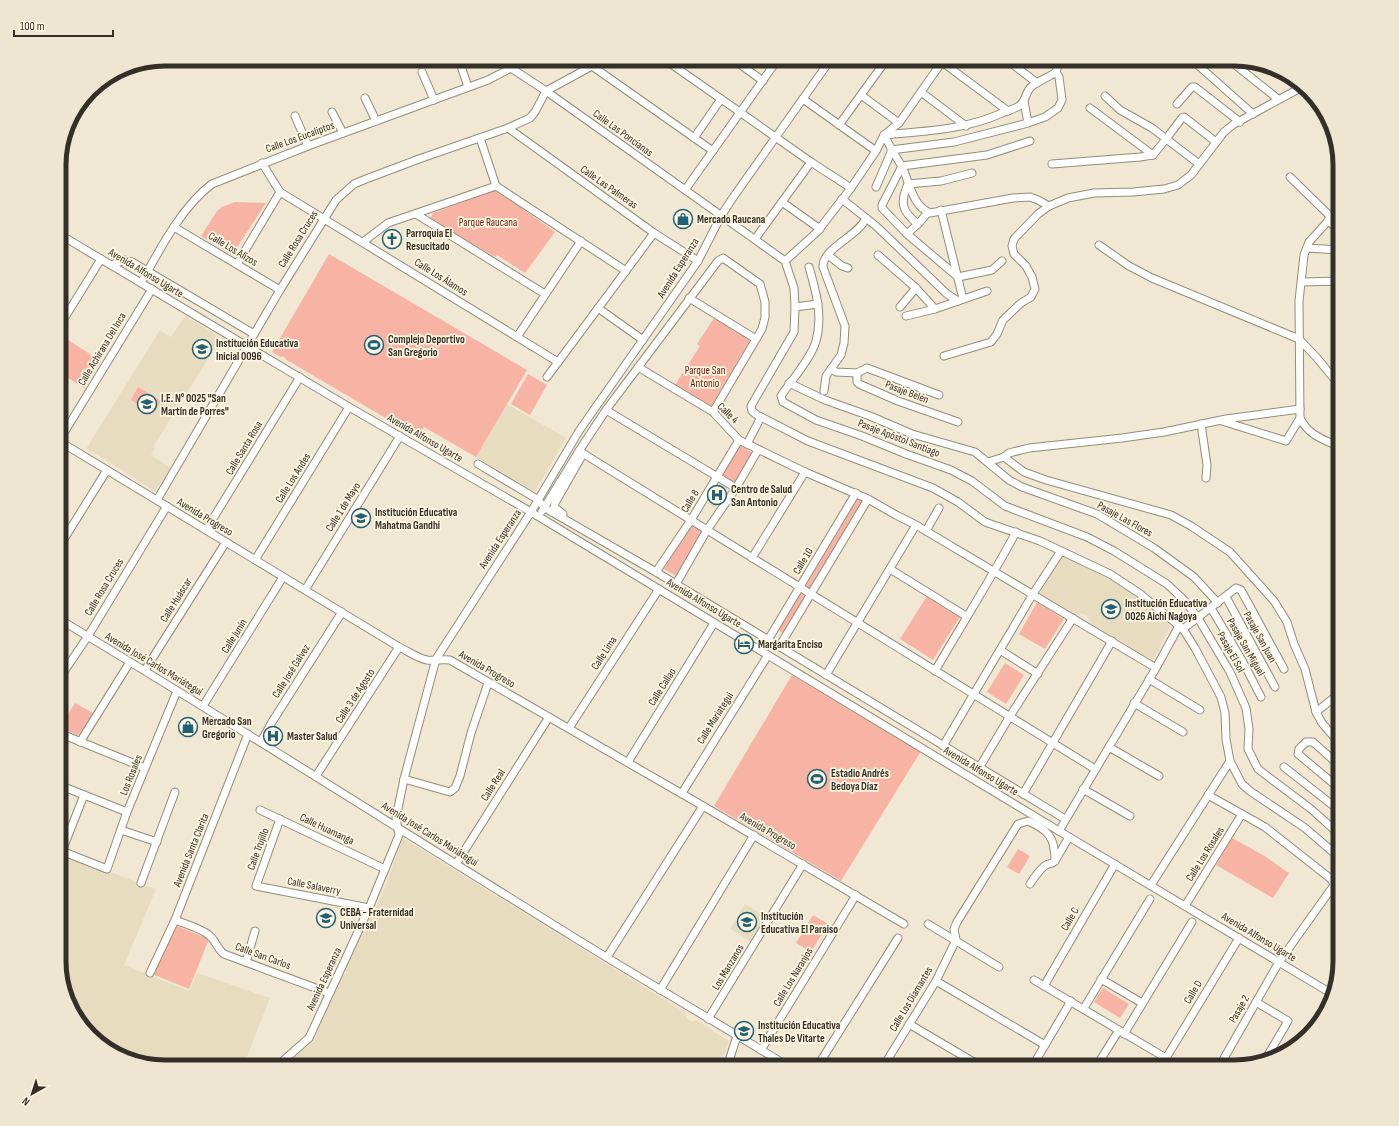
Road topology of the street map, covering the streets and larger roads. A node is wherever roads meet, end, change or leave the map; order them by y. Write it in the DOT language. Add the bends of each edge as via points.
graph roads {
  1 [pos="461,66"];
  2 [pos="592,66"];
  3 [pos="674,66"];
  4 [pos="743,66"];
  5 [pos="773,66"];
  6 [pos="826,66"];
  7 [pos="882,66"];
  8 [pos="937,66"];
  9 [pos="949,66"];
  10 [pos="1015,66"];
  11 [pos="1058,66"];
  12 [pos="1199,66"];
  13 [pos="1237,66"];
  14 [pos="511,68"];
  15 [pos="422,72"];
  16 [pos="1056,72"];
  17 [pos="763,81"];
  18 [pos="1037,83"];
  19 [pos="468,87"];
  20 [pos="1297,89"];
  21 [pos="546,92"];
  22 [pos="921,92"];
  23 [pos="861,95"];
  24 [pos="1105,96"];
  25 [pos="365,98"];
  26 [pos="721,99"];
  27 [pos="803,99"];
  28 [pos="1278,99"];
  29 [pos="434,100"];
  30 [pos="1024,102"];
  31 [pos="1177,104"];
  32 [pos="1090,108"];
  33 [pos="1008,110"];
  34 [pos="332,112"];
  35 [pos="740,112"];
  36 [pos="1253,114"];
  37 [pos="294,116"];
  38 [pos="376,121"];
  39 [pos="1240,122"];
  40 [pos="1028,123"];
  41 [pos="899,124"];
  42 [pos="839,125"];
  43 [pos="966,126"];
  44 [pos="508,128"];
  45 [pos="343,133"];
  46 [pos="884,135"];
  47 [pos="776,137"];
  48 [pos="480,138"];
  49 [pos="694,138"];
  50 [pos="1166,139"];
  51 [pos="1030,141"];
  52 [pos="1216,142"];
  53 [pos="308,146"];
  54 [pos="892,150"];
  55 [pos="713,151"];
  56 [pos="876,151"];
  57 [pos="1153,154"];
  58 [pos="811,162"];
  59 [pos="262,163"];
  60 [pos="1052,164"];
  61 [pos="1199,164"];
  62 [pos="902,166"];
  63 [pos="972,172"];
  64 [pos="1290,177"];
  65 [pos="908,184"];
  66 [pos="496,186"];
  67 [pos="876,187"];
  68 [pos="851,188"];
  69 [pos="685,190"];
  70 [pos="280,192"];
  71 [pos="842,199"];
  72 [pos="782,202"];
  73 [pos="1050,206"];
  74 [pos="941,210"];
  75 [pos="928,212"];
  76 [pos="416,214"];
  77 [pos="1333,215"];
  78 [pos="721,216"];
  79 [pos="324,218"];
  80 [pos="866,218"];
  81 [pos="1330,218"];
  82 [pos="1333,222"];
  83 [pos="918,224"];
  84 [pos="174,227"];
  85 [pos="820,229"];
  86 [pos="654,233"];
  87 [pos="906,234"];
  88 [pos="66,238"];
  89 [pos="755,239"];
  90 [pos="581,241"];
  91 [pos="363,242"];
  92 [pos="1099,245"];
  93 [pos="1307,248"];
  94 [pos="1333,250"];
  95 [pos="828,255"];
  96 [pos="878,255"];
  97 [pos="101,259"];
  98 [pos="698,261"];
  99 [pos="785,261"];
  100 [pos="1002,261"];
  101 [pos="237,264"];
  102 [pos="111,265"];
  103 [pos="809,267"];
  104 [pos="848,268"];
  105 [pos="147,271"];
  106 [pos="626,271"];
  107 [pos="958,277"];
  108 [pos="1333,280"];
  109 [pos="1302,282"];
  110 [pos="141,283"];
  111 [pos="916,288"];
  112 [pos="152,289"];
  113 [pos="280,290"];
  114 [pos="988,291"];
  115 [pos="545,294"];
  116 [pos="689,298"];
  117 [pos="960,300"];
  118 [pos="818,304"];
  119 [pos="795,307"];
  120 [pos="900,307"];
  121 [pos="598,308"];
  122 [pos="935,309"];
  123 [pos="66,316"];
  124 [pos="906,316"];
  125 [pos="254,334"];
  126 [pos="517,337"];
  127 [pos="756,339"];
  128 [pos="1299,339"];
  129 [pos="643,340"];
  130 [pos="247,346"];
  131 [pos="944,356"];
  132 [pos="558,362"];
  133 [pos="638,367"];
  134 [pos="831,368"];
  135 [pos="856,373"];
  136 [pos="547,377"];
  137 [pos="1333,377"];
  138 [pos="300,378"];
  139 [pos="789,383"];
  140 [pos="824,391"];
  141 [pos="939,395"];
  142 [pos="349,407"];
  143 [pos="1300,409"];
  144 [pos="606,410"];
  145 [pos="713,412"];
  146 [pos="761,417"];
  147 [pos="1300,418"];
  148 [pos="1220,420"];
  149 [pos="958,422"];
  150 [pos="1201,424"];
  151 [pos="66,430"];
  152 [pos="400,436"];
  153 [pos="739,440"];
  154 [pos="747,444"];
  155 [pos="1333,444"];
  156 [pos="66,445"];
  157 [pos="758,450"];
  158 [pos="581,453"];
  159 [pos="1004,457"];
  160 [pos="988,462"];
  161 [pos="478,464"];
  162 [pos="107,470"];
  163 [pos="805,472"];
  164 [pos="717,477"];
  165 [pos="1206,478"];
  166 [pos="736,488"];
  167 [pos="856,494"];
  168 [pos="537,499"];
  169 [pos="868,499"];
  170 [pos="157,500"];
  171 [pos="167,506"];
  172 [pos="1005,506"];
  173 [pos="545,508"];
  174 [pos="939,508"];
  175 [pos="531,512"];
  176 [pos="538,517"];
  177 [pos="691,520"];
  178 [pos="916,525"];
  179 [pos="580,528"];
  180 [pos="206,530"];
  181 [pos="707,530"];
  182 [pos="926,531"];
  183 [pos="1016,532"];
  184 [pos="66,536"];
  185 [pos="226,542"];
  186 [pos="1061,551"];
  187 [pos="752,558"];
  188 [pos="255,560"];
  189 [pos="890,569"];
  190 [pos="656,572"];
  191 [pos="994,572"];
  192 [pos="283,577"];
  193 [pos="676,584"];
  194 [pos="800,588"];
  195 [pos="659,589"];
  196 [pos="305,590"];
  197 [pos="810,594"];
  198 [pos="1033,594"];
  199 [pos="1226,597"];
  200 [pos="1218,603"];
  201 [pos="1211,608"];
  202 [pos="342,612"];
  203 [pos="966,616"];
  204 [pos="1073,618"];
  205 [pos="1198,618"];
  206 [pos="66,623"];
  207 [pos="714,623"];
  208 [pos="857,623"];
  209 [pos="1181,628"];
  210 [pos="88,636"];
  211 [pos="768,640"];
  212 [pos="1112,641"];
  213 [pos="399,647"];
  214 [pos="779,647"];
  215 [pos="1000,650"];
  216 [pos="768,655"];
  217 [pos="436,659"];
  218 [pos="130,662"];
  219 [pos="1156,668"];
  220 [pos="66,669"];
  221 [pos="1284,669"];
  222 [pos="145,670"];
  223 [pos="935,671"];
  224 [pos="1038,674"];
  225 [pos="826,675"];
  226 [pos="1149,679"];
  227 [pos="488,682"];
  228 [pos="1275,687"];
  229 [pos="177,691"];
  230 [pos="974,695"];
  231 [pos="1261,697"];
  232 [pos="1333,699"];
  233 [pos="1134,703"];
  234 [pos="203,706"];
  235 [pos="1200,710"];
  236 [pos="1316,712"];
  237 [pos="1010,716"];
  238 [pos="549,717"];
  239 [pos="568,728"];
  240 [pos="1183,732"];
  241 [pos="248,734"];
  242 [pos="1333,736"];
  243 [pos="66,737"];
  244 [pos="80,742"];
  245 [pos="261,742"];
  246 [pos="1052,743"];
  247 [pos="943,746"];
  248 [pos="1109,747"];
  249 [pos="1333,760"];
  250 [pos="1230,761"];
  251 [pos="628,762"];
  252 [pos="1284,767"];
  253 [pos="145,768"];
  254 [pos="979,768"];
  255 [pos="1095,769"];
  256 [pos="316,776"];
  257 [pos="1159,776"];
  258 [pos="404,779"];
  259 [pos="1333,783"];
  260 [pos="66,788"];
  261 [pos="1084,789"];
  262 [pos="175,792"];
  263 [pos="682,794"];
  264 [pos="1023,794"];
  265 [pos="84,795"];
  266 [pos="1208,795"];
  267 [pos="703,806"];
  268 [pos="1333,806"];
  269 [pos="260,810"];
  270 [pos="127,812"];
  271 [pos="1242,814"];
  272 [pos="1130,816"];
  273 [pos="280,819"];
  274 [pos="1065,819"];
  275 [pos="397,826"];
  276 [pos="1333,829"];
  277 [pos="121,830"];
  278 [pos="1059,830"];
  279 [pos="754,835"];
  280 [pos="1069,837"];
  281 [pos="66,838"];
  282 [pos="156,842"];
  283 [pos="66,852"];
  284 [pos="1333,852"];
  285 [pos="1055,861"];
  286 [pos="456,864"];
  287 [pos="803,864"];
  288 [pos="1115,864"];
  289 [pos="386,869"];
  290 [pos="1333,882"];
  291 [pos="141,883"];
  292 [pos="1030,884"];
  293 [pos="1151,885"];
  294 [pos="256,886"];
  295 [pos="1333,886"];
  296 [pos="856,896"];
  297 [pos="1150,899"];
  298 [pos="1185,906"];
  299 [pos="369,908"];
  300 [pos="175,920"];
  301 [pos="1192,922"];
  302 [pos="904,924"];
  303 [pos="928,924"];
  304 [pos="255,931"];
  305 [pos="898,938"];
  306 [pos="1239,938"];
  307 [pos="956,940"];
  308 [pos="607,957"];
  309 [pos="246,962"];
  310 [pos="1279,962"];
  311 [pos="999,967"];
  312 [pos="150,973"];
  313 [pos="1101,979"];
  314 [pos="1034,980"];
  315 [pos="936,981"];
  316 [pos="1044,986"];
  317 [pos="660,990"];
  318 [pos="1328,992"];
  319 [pos="329,993"];
  320 [pos="1071,1001"];
  321 [pos="1256,1002"];
  322 [pos="1142,1003"];
  323 [pos="1084,1008"];
  324 [pos="708,1019"];
  325 [pos="909,1024"];
  326 [pos="1122,1032"];
  327 [pos="737,1036"];
  328 [pos="1045,1046"];
  329 [pos="761,1050"];
  330 [pos="1269,1054"];
  331 [pos="1166,1058"];
  332 [pos="284,1060"];
  333 [pos="729,1060"];
  334 [pos="777,1060"];
  335 [pos="821,1060"];
  336 [pos="887,1060"];
  337 [pos="970,1060"];
  338 [pos="1036,1060"];
  339 [pos="1101,1060"];
  340 [pos="1164,1060"];
  341 [pos="1222,1060"];
  1 -- 19 [label="street"];
  2 -- 21 [label="street"];
  2 -- 49 [label="street"];
  3 -- 26 [label="street"];
  4 -- 17 [label="street"];
  5 -- 17 [label="street"];
  6 -- 27 [label="street, Avenida Esperanza"];
  7 -- 23 [label="street"];
  8 -- 22 [label="street"];
  9 -- 33 [label="street"];
  10 -- 18 [label="street"];
  11 -- 16 [label="street"];
  12 -- 36 [label="street"];
  13 -- 28 [label="street"];
  14 -- 19 [label="street, Calle Los Eucaliptos"];
  14 -- 21 [label="street, Calle Las Poncianas"];
  15 -- 29 [label="street"];
  16 -- 18 [label="street"];
  16 -- 40 [label="street" via="1062,100 1058,108"];
  17 -- 35 [label="street"];
  18 -- 30 [label="street" via="1031,88"];
  19 -- 29 [label="street, Calle Los Eucaliptos"];
  20 -- 28 [label="street"];
  21 -- 44 [label="street, Calle Rosa Cruces" via="533,116"];
  21 -- 69 [label="street, Calle Las Poncianas"];
  22 -- 41 [label="street"];
  22 -- 43 [label="street"];
  23 -- 41 [label="street"];
  23 -- 42 [label="street"];
  24 -- 50 [label="street" via="1120,110"];
  25 -- 38 [label="street"];
  26 -- 35 [label="street"];
  26 -- 49 [label="street"];
  27 -- 42 [label="street"];
  27 -- 47 [label="street, Avenida Esperanza"];
  28 -- 36 [label="street"];
  29 -- 38 [label="street, Calle Los Eucaliptos"];
  30 -- 33 [label="street"];
  30 -- 40 [label="street"];
  31 -- 39 [label="street" via="1192,87 1195,87"];
  32 -- 57 [label="street"];
  33 -- 43 [label="street"];
  34 -- 45 [label="street"];
  35 -- 47 [label="street"];
  35 -- 55 [label="street"];
  36 -- 39 [label="street"];
  37 -- 53 [label="street"];
  38 -- 45 [label="street, Calle Los Eucaliptos"];
  39 -- 52 [label="street" via="1224,132"];
  40 -- 54 [label="street" via="954,142"];
  41 -- 46 [label="street"];
  42 -- 56 [label="street"];
  43 -- 46 [label="street"];
  44 -- 48 [label="street, Calle Rosa Cruces"];
  44 -- 86 [label="street, Calle Las Palmeras"];
  45 -- 53 [label="street, Calle Los Eucaliptos"];
  46 -- 54 [label="street"];
  46 -- 56 [label="street"];
  47 -- 58 [label="street"];
  47 -- 78 [label="street, Avenida Esperanza"];
  48 -- 66 [label="street"];
  48 -- 79 [label="street, Calle Rosa Cruces" via="354,184 336,200"];
  49 -- 55 [label="street"];
  50 -- 52 [label="street" via="1184,117"];
  50 -- 57 [label="street"];
  50 -- 61 [label="street"];
  51 -- 62 [label="street" via="986,155"];
  52 -- 61 [label="street"];
  53 -- 59 [label="street, Calle Los Eucaliptos"];
  54 -- 62 [label="street"];
  54 -- 67 [label="street"];
  55 -- 69 [label="street"];
  56 -- 68 [label="street"];
  57 -- 60 [label="street"];
  58 -- 68 [label="street"];
  58 -- 72 [label="street"];
  59 -- 70 [label="street, Calle Los Álamos"];
  59 -- 84 [label="street, Calle Los Eucaliptos" via="212,184 202,191"];
  61 -- 73 [label="street" via="1191,175 1178,185 1164,189 1094,193 1068,198"];
  62 -- 65 [label="street"];
  62 -- 87 [label="street" via="882,208"];
  63 -- 65 [label="street" via="941,181"];
  64 -- 81 [label="street"];
  65 -- 75 [label="street" via="917,202"];
  65 -- 83 [label="street" via="902,200 904,208 909,217"];
  66 -- 76 [label="street"];
  66 -- 90 [label="street"];
  68 -- 71 [label="street"];
  69 -- 78 [label="street, Calle Las Poncianas"];
  70 -- 79 [label="street, Calle Los Álamos"];
  70 -- 101 [label="street"];
  71 -- 80 [label="street"];
  71 -- 85 [label="street"];
  72 -- 85 [label="street"];
  72 -- 89 [label="street"];
  73 -- 74 [label="street" via="1030,197"];
  73 -- 131 [label="street" via="1026,225 1014,239 1012,246 1014,254 1026,266 1032,277 1035,289 1031,298 1021,303 1004,320 991,342"];
  74 -- 75 [label="street"];
  74 -- 107 [label="street"];
  75 -- 83 [label="street"];
  76 -- 91 [label="street" via="388,223"];
  76 -- 115 [label="street"];
  77 -- 81 [label="street"];
  78 -- 89 [label="street, Calle Las Poncianas"];
  78 -- 98 [label="street, Avenida Esperanza"];
  79 -- 91 [label="street, Calle Los Álamos"];
  79 -- 113 [label="street, Calle Rosa Cruces"];
  80 -- 95 [label="street" via="858,230"];
  80 -- 117 [label="street" via="947,294"];
  81 -- 82 [label="street"];
  81 -- 93 [label="street"];
  83 -- 87 [label="street"];
  84 -- 101 [label="street, Calle Los Alizos"];
  84 -- 105 [label="street, Calle Los Eucaliptos"];
  85 -- 99 [label="street"];
  86 -- 98 [label="street, Calle Las Palmeras"];
  86 -- 106 [label="street"];
  87 -- 107 [label="street"];
  88 -- 97 [label="street, Avenida Alfonso Ugarte"];
  89 -- 99 [label="street, Calle Las Poncianas"];
  90 -- 106 [label="street"];
  90 -- 115 [label="street"];
  91 -- 126 [label="street, Calle Los Álamos"];
  92 -- 128 [label="street" via="1152,278"];
  93 -- 94 [label="street"];
  93 -- 109 [label="street"];
  95 -- 104 [label="street"];
  95 -- 134 [label="street" via="823,267 845,326 841,355"];
  96 -- 111 [label="street"];
  97 -- 102 [label="street, Avenida Alfonso Ugarte"];
  97 -- 123 [label="street"];
  98 -- 129 [label="street, Avenida Esperanza"];
  99 -- 119 [label="street" via="794,288"];
  100 -- 107 [label="street" via="992,270"];
  101 -- 113 [label="street, Calle Los Alizos"];
  102 -- 105 [label="street" via="125,260"];
  102 -- 110 [label="street, Avenida Alfonso Ugarte"];
  103 -- 118 [label="street"];
  105 -- 110 [label="street, Calle Los Eucaliptos"];
  105 -- 125 [label="street"];
  106 -- 121 [label="street"];
  107 -- 117 [label="street"];
  108 -- 109 [label="street"];
  109 -- 128 [label="street"];
  110 -- 112 [label="street, Avenida Alfonso Ugarte"];
  111 -- 120 [label="street"];
  111 -- 122 [label="street"];
  112 -- 130 [label="street, Avenida Alfonso Ugarte"];
  112 -- 151 [label="street, Calle Achirana Del Inca"];
  113 -- 125 [label="street, Calle Rosa Cruces"];
  114 -- 117 [label="street"];
  115 -- 126 [label="street"];
  116 -- 127 [label="street"];
  116 -- 127 [label="street" via="723,258 760,284 765,302 765,317"];
  116 -- 133 [label="street"];
  117 -- 122 [label="street"];
  118 -- 119 [label="street"];
  118 -- 139 [label="street" via="816,341"];
  119 -- 146 [label="street" via="794,332 752,406 752,411"];
  121 -- 129 [label="street"];
  121 -- 132 [label="street"];
  122 -- 124 [label="street"];
  125 -- 130 [label="street, Calle Rosa Cruces"];
  126 -- 132 [label="street, Calle Los Álamos"];
  127 -- 145 [label="street"];
  128 -- 137 [label="street"];
  128 -- 143 [label="street"];
  129 -- 168 [label="street, Avenida Esperanza" via="579,431"];
  130 -- 138 [label="street, Avenida Alfonso Ugarte"];
  130 -- 170 [label="street, Calle Rosa Cruces"];
  132 -- 136 [label="street"];
  133 -- 144 [label="street"];
  133 -- 145 [label="street, Calle 4"];
  134 -- 135 [label="street" via="836,372"];
  134 -- 140 [label="street" via="826,376"];
  135 -- 141 [label="street" via="867,368"];
  135 -- 149 [label="street, Pasaje Belén" via="859,384"];
  138 -- 142 [label="street, Avenida Alfonso Ugarte"];
  138 -- 180 [label="street, Calle Santa Rosa"];
  139 -- 160 [label="street, Pasaje Las Flores" via="912,434 975,452"];
  139 -- 172 [label="street, Pasaje Apóstol Santiago" via="781,396 782,400 816,420 951,470 972,481"];
  142 -- 152 [label="street, Avenida Alfonso Ugarte"];
  142 -- 188 [label="street, Calle Los Andes"];
  143 -- 147 [label="street"];
  143 -- 148 [label="street"];
  144 -- 158 [label="street"];
  144 -- 164 [label="street"];
  145 -- 153 [label="street, Calle 4"];
  146 -- 154 [label="street"];
  146 -- 183 [label="street" via="808,441 933,488 985,522"];
  147 -- 148 [label="street" via="1286,441"];
  147 -- 155 [label="street" via="1304,428"];
  148 -- 150 [label="street"];
  150 -- 159 [label="street" via="1122,438 1029,448 1009,453"];
  150 -- 165 [label="street" via="1207,465"];
  152 -- 175 [label="street, Avenida Alfonso Ugarte"];
  152 -- 196 [label="street, Calle 1 de Mayo"];
  153 -- 154 [label="street"];
  153 -- 164 [label="street, Calle 8"];
  154 -- 157 [label="street"];
  156 -- 162 [label="street, Avenida Progreso"];
  157 -- 163 [label="street"];
  157 -- 166 [label="street"];
  158 -- 173 [label="street"];
  158 -- 177 [label="street"];
  158 -- 179 [label="street" via="554,507"];
  159 -- 160 [label="street"];
  159 -- 236 [label="street" via="1024,472 1046,480 1171,515 1230,552 1274,601 1287,622 1305,669"];
  160 -- 200 [label="street, Pasaje Las Flores" via="1009,480 1022,487 1110,521 1194,577"];
  161 -- 168 [label="street, Avenida Alfonso Ugarte"];
  162 -- 170 [label="street, Avenida Progreso"];
  162 -- 184 [label="street"];
  163 -- 167 [label="street"];
  163 -- 187 [label="street"];
  164 -- 166 [label="street"];
  164 -- 177 [label="street, Calle 8"];
  166 -- 181 [label="street"];
  167 -- 169 [label="street"];
  167 -- 194 [label="street, Calle 10"];
  168 -- 173 [label="street, Avenida Alfonso Ugarte"];
  168 -- 175 [label="street, Avenida Esperanza"];
  169 -- 178 [label="street"];
  169 -- 197 [label="street"];
  170 -- 171 [label="street, Avenida Progreso"];
  171 -- 180 [label="street, Avenida Progreso"];
  171 -- 210 [label="street, Calle Rosa Cruces"];
  172 -- 205 [label="street, Pasaje El Sol" via="1114,550 1167,584"];
  173 -- 176 [label="street"];
  173 -- 179 [label="street, Avenida Alfonso Ugarte"];
  174 -- 182 [label="street"];
  175 -- 176 [label="street, Avenida Alfonso Ugarte"];
  175 -- 217 [label="street, Avenida Esperanza"];
  176 -- 195 [label="street, Avenida Alfonso Ugarte"];
  177 -- 181 [label="street"];
  177 -- 190 [label="street, Calle 8"];
  178 -- 182 [label="street"];
  178 -- 189 [label="street"];
  179 -- 190 [label="street, Avenida Alfonso Ugarte"];
  180 -- 185 [label="street, Avenida Progreso"];
  181 -- 187 [label="street"];
  181 -- 193 [label="street"];
  182 -- 191 [label="street"];
  183 -- 186 [label="street"];
  183 -- 191 [label="street"];
  185 -- 188 [label="street, Avenida Progreso"];
  185 -- 222 [label="street, Calle Huáscar"];
  186 -- 198 [label="street"];
  186 -- 209 [label="street" via="1131,587"];
  187 -- 194 [label="street"];
  188 -- 192 [label="street, Avenida Progreso"];
  189 -- 203 [label="street"];
  189 -- 208 [label="street"];
  190 -- 193 [label="street, Avenida Alfonso Ugarte"];
  191 -- 198 [label="street"];
  191 -- 203 [label="street"];
  192 -- 196 [label="street, Avenida Progreso"];
  192 -- 234 [label="street, Calle Junín"];
  193 -- 211 [label="street, Avenida Alfonso Ugarte"];
  194 -- 197 [label="street"];
  194 -- 211 [label="street, Calle 10"];
  195 -- 207 [label="street, Avenida Alfonso Ugarte"];
  195 -- 239 [label="street, Calle Lima"];
  196 -- 202 [label="street, Avenida Progreso"];
  197 -- 208 [label="street"];
  197 -- 214 [label="street"];
  198 -- 204 [label="street"];
  198 -- 215 [label="street"];
  199 -- 200 [label="street"];
  199 -- 221 [label="street" via="1236,588 1241,590"];
  199 -- 228 [label="street, Pasaje San Juan"];
  200 -- 201 [label="street"];
  201 -- 205 [label="street"];
  201 -- 231 [label="street, Pasaje San Miguel"];
  202 -- 213 [label="street, Avenida Progreso"];
  202 -- 245 [label="street, Calle José Galvez"];
  203 -- 223 [label="street"];
  204 -- 212 [label="street"];
  204 -- 224 [label="street"];
  205 -- 209 [label="street"];
  205 -- 276 [label="street, Pasaje El Sol" via="1230,672 1246,708 1248,749 1258,769"];
  206 -- 210 [label="street, Avenida José Carlos Mariátegui"];
  207 -- 216 [label="street, Avenida Alfonso Ugarte"];
  207 -- 251 [label="street, Calle Callao"];
  208 -- 223 [label="street"];
  208 -- 225 [label="street"];
  209 -- 219 [label="street"];
  209 -- 250 [label="street" via="1221,697"];
  210 -- 218 [label="street, Avenida José Carlos Mariátegui"];
  210 -- 220 [label="street, Calle Rosa Cruces"];
  211 -- 214 [label="street, Avenida Alfonso Ugarte"];
  212 -- 219 [label="street"];
  212 -- 246 [label="street"];
  213 -- 217 [label="street, Avenida Progreso" via="422,658"];
  213 -- 256 [label="street, Calle 3 de Agosto"];
  214 -- 225 [label="street, Avenida Alfonso Ugarte"];
  215 -- 224 [label="street"];
  215 -- 230 [label="street"];
  216 -- 263 [label="street, Calle Mariategui"];
  216 -- 278 [label="street, Avenida Alfonso Ugarte"];
  217 -- 227 [label="street, Avenida Progreso" via="450,660"];
  217 -- 258 [label="street, Avenida Esperanza"];
  218 -- 222 [label="street, Avenida José Carlos Mariátegui"];
  218 -- 244 [label="street"];
  219 -- 226 [label="street"];
  222 -- 229 [label="street, Avenida José Carlos Mariátegui"];
  223 -- 230 [label="street"];
  224 -- 237 [label="street"];
  225 -- 247 [label="street, Avenida Alfonso Ugarte"];
  226 -- 233 [label="street"];
  226 -- 235 [label="street"];
  227 -- 238 [label="street, Avenida Progreso"];
  227 -- 258 [label="street" via="455,788 450,792"];
  229 -- 234 [label="street, Avenida José Carlos Mariátegui"];
  229 -- 253 [label="street, Los Rosales"];
  230 -- 237 [label="street"];
  230 -- 247 [label="street"];
  232 -- 236 [label="street"];
  233 -- 240 [label="street"];
  233 -- 248 [label="street"];
  234 -- 241 [label="street, Avenida José Carlos Mariátegui"];
  236 -- 242 [label="street"];
  237 -- 246 [label="street"];
  237 -- 254 [label="street"];
  238 -- 239 [label="street, Avenida Progreso"];
  238 -- 286 [label="street, Calle Real"];
  239 -- 251 [label="street, Avenida Progreso"];
  241 -- 245 [label="street, Avenida José Carlos Mariátegui"];
  241 -- 300 [label="street, Avenida Santa Clarita"];
  243 -- 244 [label="street"];
  244 -- 253 [label="street"];
  245 -- 256 [label="street, Avenida José Carlos Mariátegui"];
  246 -- 255 [label="street"];
  246 -- 264 [label="street"];
  247 -- 254 [label="street, Avenida Alfonso Ugarte"];
  248 -- 255 [label="street"];
  248 -- 257 [label="street"];
  249 -- 259 [label="street" via="1313,742 1308,741 1299,749 1298,754"];
  250 -- 266 [label="street"];
  250 -- 284 [label="street" via="1242,784 1250,792 1305,828"];
  251 -- 263 [label="street, Avenida Progreso"];
  252 -- 268 [label="street"];
  253 -- 270 [label="street, Los Rosales"];
  254 -- 264 [label="street, Avenida Alfonso Ugarte"];
  255 -- 261 [label="street"];
  256 -- 275 [label="street, Avenida José Carlos Mariátegui"];
  258 -- 275 [label="street, Avenida Esperanza" via="396,818"];
  260 -- 265 [label="street"];
  261 -- 272 [label="street"];
  261 -- 274 [label="street"];
  262 -- 282 [label="street"];
  263 -- 267 [label="street, Avenida Progreso"];
  264 -- 274 [label="street, Avenida Alfonso Ugarte"];
  265 -- 270 [label="street"];
  265 -- 281 [label="street"];
  266 -- 271 [label="street"];
  266 -- 293 [label="street"];
  267 -- 279 [label="street, Avenida Progreso"];
  267 -- 308 [label="street"];
  269 -- 273 [label="street, Calle Huamanga"];
  270 -- 277 [label="street, Los Rosales"];
  271 -- 290 [label="street, Pasaje 2" via="1271,831"];
  271 -- 298 [label="street, Calle Los Rosales"];
  273 -- 289 [label="street, Calle Huamanga"];
  273 -- 294 [label="street, Calle Trujillo"];
  274 -- 278 [label="street"];
  275 -- 286 [label="street, Avenida José Carlos Mariátegui"];
  275 -- 289 [label="street, Avenida Esperanza" via="399,835"];
  277 -- 282 [label="street"];
  277 -- 283 [label="street, Los Rosales" via="107,869"];
  278 -- 280 [label="street, Avenida Alfonso Ugarte"];
  279 -- 287 [label="street, Avenida Progreso"];
  279 -- 317 [label="street"];
  280 -- 285 [label="street"];
  280 -- 288 [label="street, Avenida Alfonso Ugarte"];
  282 -- 291 [label="street"];
  285 -- 292 [label="street" via="1044,867"];
  285 -- 307 [label="street" via="1055,848 1046,832 1028,821 1018,824 957,922 954,929"];
  286 -- 308 [label="street, Avenida José Carlos Mariátegui"];
  287 -- 296 [label="street, Avenida Progreso"];
  287 -- 324 [label="street, Los Manzanos"];
  288 -- 293 [label="street, Avenida Alfonso Ugarte"];
  288 -- 316 [label="street, Calle C"];
  289 -- 299 [label="street, Avenida Esperanza"];
  293 -- 298 [label="street, Avenida Alfonso Ugarte"];
  294 -- 299 [label="street, Calle Salaverry"];
  295 -- 310 [label="street, Pasaje 2"];
  296 -- 302 [label="street, Avenida Progreso"];
  296 -- 329 [label="street, Calle Los Naranjos"];
  297 -- 313 [label="street"];
  298 -- 306 [label="street, Avenida Alfonso Ugarte"];
  299 -- 319 [label="street, Avenida Esperanza"];
  300 -- 309 [label="street, Calle San Carlos" via="207,933 219,950"];
  300 -- 312 [label="street, Avenida Santa Clarita"];
  301 -- 322 [label="street"];
  303 -- 307 [label="street"];
  304 -- 309 [label="street"];
  305 -- 335 [label="street"];
  306 -- 310 [label="street, Avenida Alfonso Ugarte"];
  306 -- 331 [label="street, Calle D"];
  307 -- 311 [label="street"];
  307 -- 315 [label="street, Calle Los Diamantes"];
  308 -- 317 [label="street, Avenida José Carlos Mariátegui"];
  309 -- 319 [label="street, Calle San Carlos"];
  310 -- 318 [label="street, Avenida Alfonso Ugarte"];
  310 -- 321 [label="street, Pasaje 2"];
  313 -- 322 [label="street"];
  313 -- 323 [label="street"];
  314 -- 316 [label="street"];
  315 -- 325 [label="street, Calle Los Diamantes"];
  315 -- 328 [label="street"];
  316 -- 320 [label="street"];
  317 -- 324 [label="street, Avenida José Carlos Mariátegui"];
  319 -- 332 [label="street, Avenida Esperanza" via="309,1038"];
  320 -- 323 [label="street"];
  320 -- 328 [label="street"];
  321 -- 330 [label="street" via="1288,1021"];
  321 -- 341 [label="street, Pasaje 2"];
  322 -- 326 [label="street"];
  323 -- 326 [label="street"];
  324 -- 327 [label="street, Avenida José Carlos Mariátegui"];
  325 -- 336 [label="street, Calle Los Diamantes"];
  325 -- 337 [label="street"];
  326 -- 331 [label="street"];
  326 -- 339 [label="street"];
  327 -- 329 [label="street, Avenida José Carlos Mariátegui"];
  327 -- 333 [label="street"];
  328 -- 338 [label="street"];
  329 -- 334 [label="street, Avenida José Carlos Mariátegui"];
  331 -- 340 [label="street"];
}
